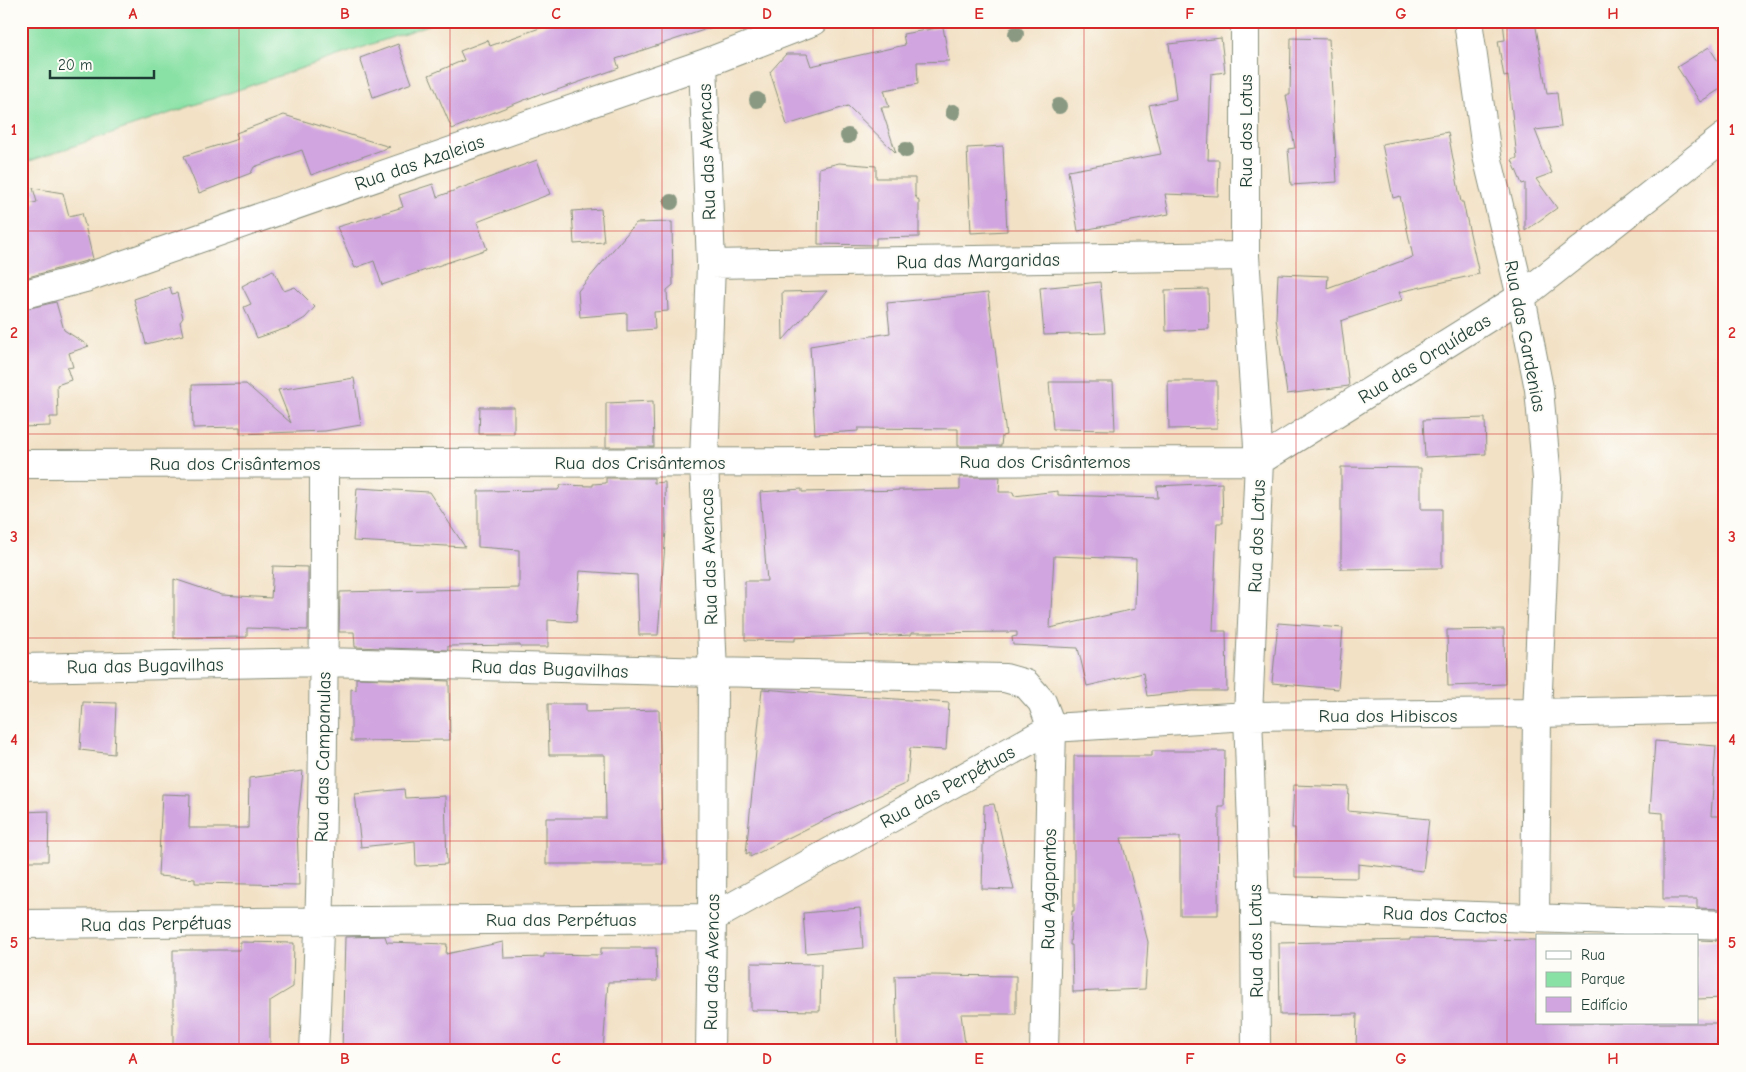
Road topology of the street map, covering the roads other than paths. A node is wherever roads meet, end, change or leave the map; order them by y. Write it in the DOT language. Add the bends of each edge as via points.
graph roads {
  1 [pos="814,21"];
  2 [pos="1244,21"];
  3 [pos="1468,21"];
  4 [pos="703,64"];
  5 [pos="1725,136"];
  6 [pos="1245,256"];
  7 [pos="711,264"];
  8 [pos="21,295"];
  9 [pos="1521,298"];
  10 [pos="1259,461"];
  11 [pos="704,462"];
  12 [pos="324,463"];
  13 [pos="21,464"];
  14 [pos="324,662"];
  15 [pos="21,668"];
  16 [pos="713,672"];
  17 [pos="1725,709"];
  18 [pos="1537,714"];
  19 [pos="1248,716"];
  20 [pos="1052,728"];
  21 [pos="1255,908"];
  22 [pos="712,918"];
  23 [pos="1535,918"];
  24 [pos="320,921"];
  25 [pos="21,924"];
  26 [pos="1725,924"];
  27 [pos="314,1051"];
  28 [pos="710,1051"];
  29 [pos="1044,1051"];
  30 [pos="1256,1051"];
  1 -- 4 [label="street, Rua das Azaleias"];
  2 -- 6 [label="street, Rua dos Lotus"];
  3 -- 9 [label="street, Rua das Gardenias" via="1486,156"];
  4 -- 7 [label="street, Rua das Avencas"];
  4 -- 8 [label="street, Rua das Azaleias" via="95,274"];
  5 -- 9 [label="street, Rua das Orquídeas"];
  6 -- 7 [label="street, Rua das Margaridas"];
  6 -- 10 [label="street, Rua dos Lotus"];
  7 -- 11 [label="street, Rua das Avencas"];
  9 -- 10 [label="street, Rua das Orquídeas"];
  9 -- 18 [label="street, Rua das Gardenias" via="1539,389 1547,479"];
  10 -- 11 [label="street, Rua dos Crisântemos"];
  10 -- 19 [label="street, Rua dos Lotus"];
  11 -- 12 [label="street, Rua dos Crisântemos"];
  11 -- 16 [label="street, Rua das Avencas"];
  12 -- 13 [label="street, Rua dos Crisântemos"];
  12 -- 14 [label="street, Rua das Campanulas"];
  14 -- 15 [label="street, Rua das Bugavilhas"];
  14 -- 16 [label="street, Rua das Bugavilhas"];
  14 -- 24 [label="street, Rua das Campanulas"];
  16 -- 20 [label="street, Rua das Bugavilhas" via="1005,678 1026,684 1042,702"];
  16 -- 22 [label="street, Rua das Avencas"];
  17 -- 18 [label="street, Rua dos Hibiscos"];
  18 -- 19 [label="street, Rua dos Hibiscos"];
  18 -- 23 [label="street, Rua das Gardenias"];
  19 -- 20 [label="street, Rua dos Hibiscos"];
  19 -- 21 [label="street, Rua dos Lotus"];
  20 -- 22 [label="street, Rua das Perpétuas"];
  20 -- 29 [label="street, Rua Agapantos"];
  21 -- 23 [label="street, Rua dos Cactos"];
  21 -- 30 [label="street, Rua dos Lotus"];
  22 -- 24 [label="street, Rua das Perpétuas"];
  22 -- 28 [label="street, Rua das Avencas"];
  23 -- 26 [label="street, Rua dos Cactos"];
  24 -- 25 [label="street, Rua das Perpétuas"];
  24 -- 27 [label="street, Rua das Campanulas"];
}
